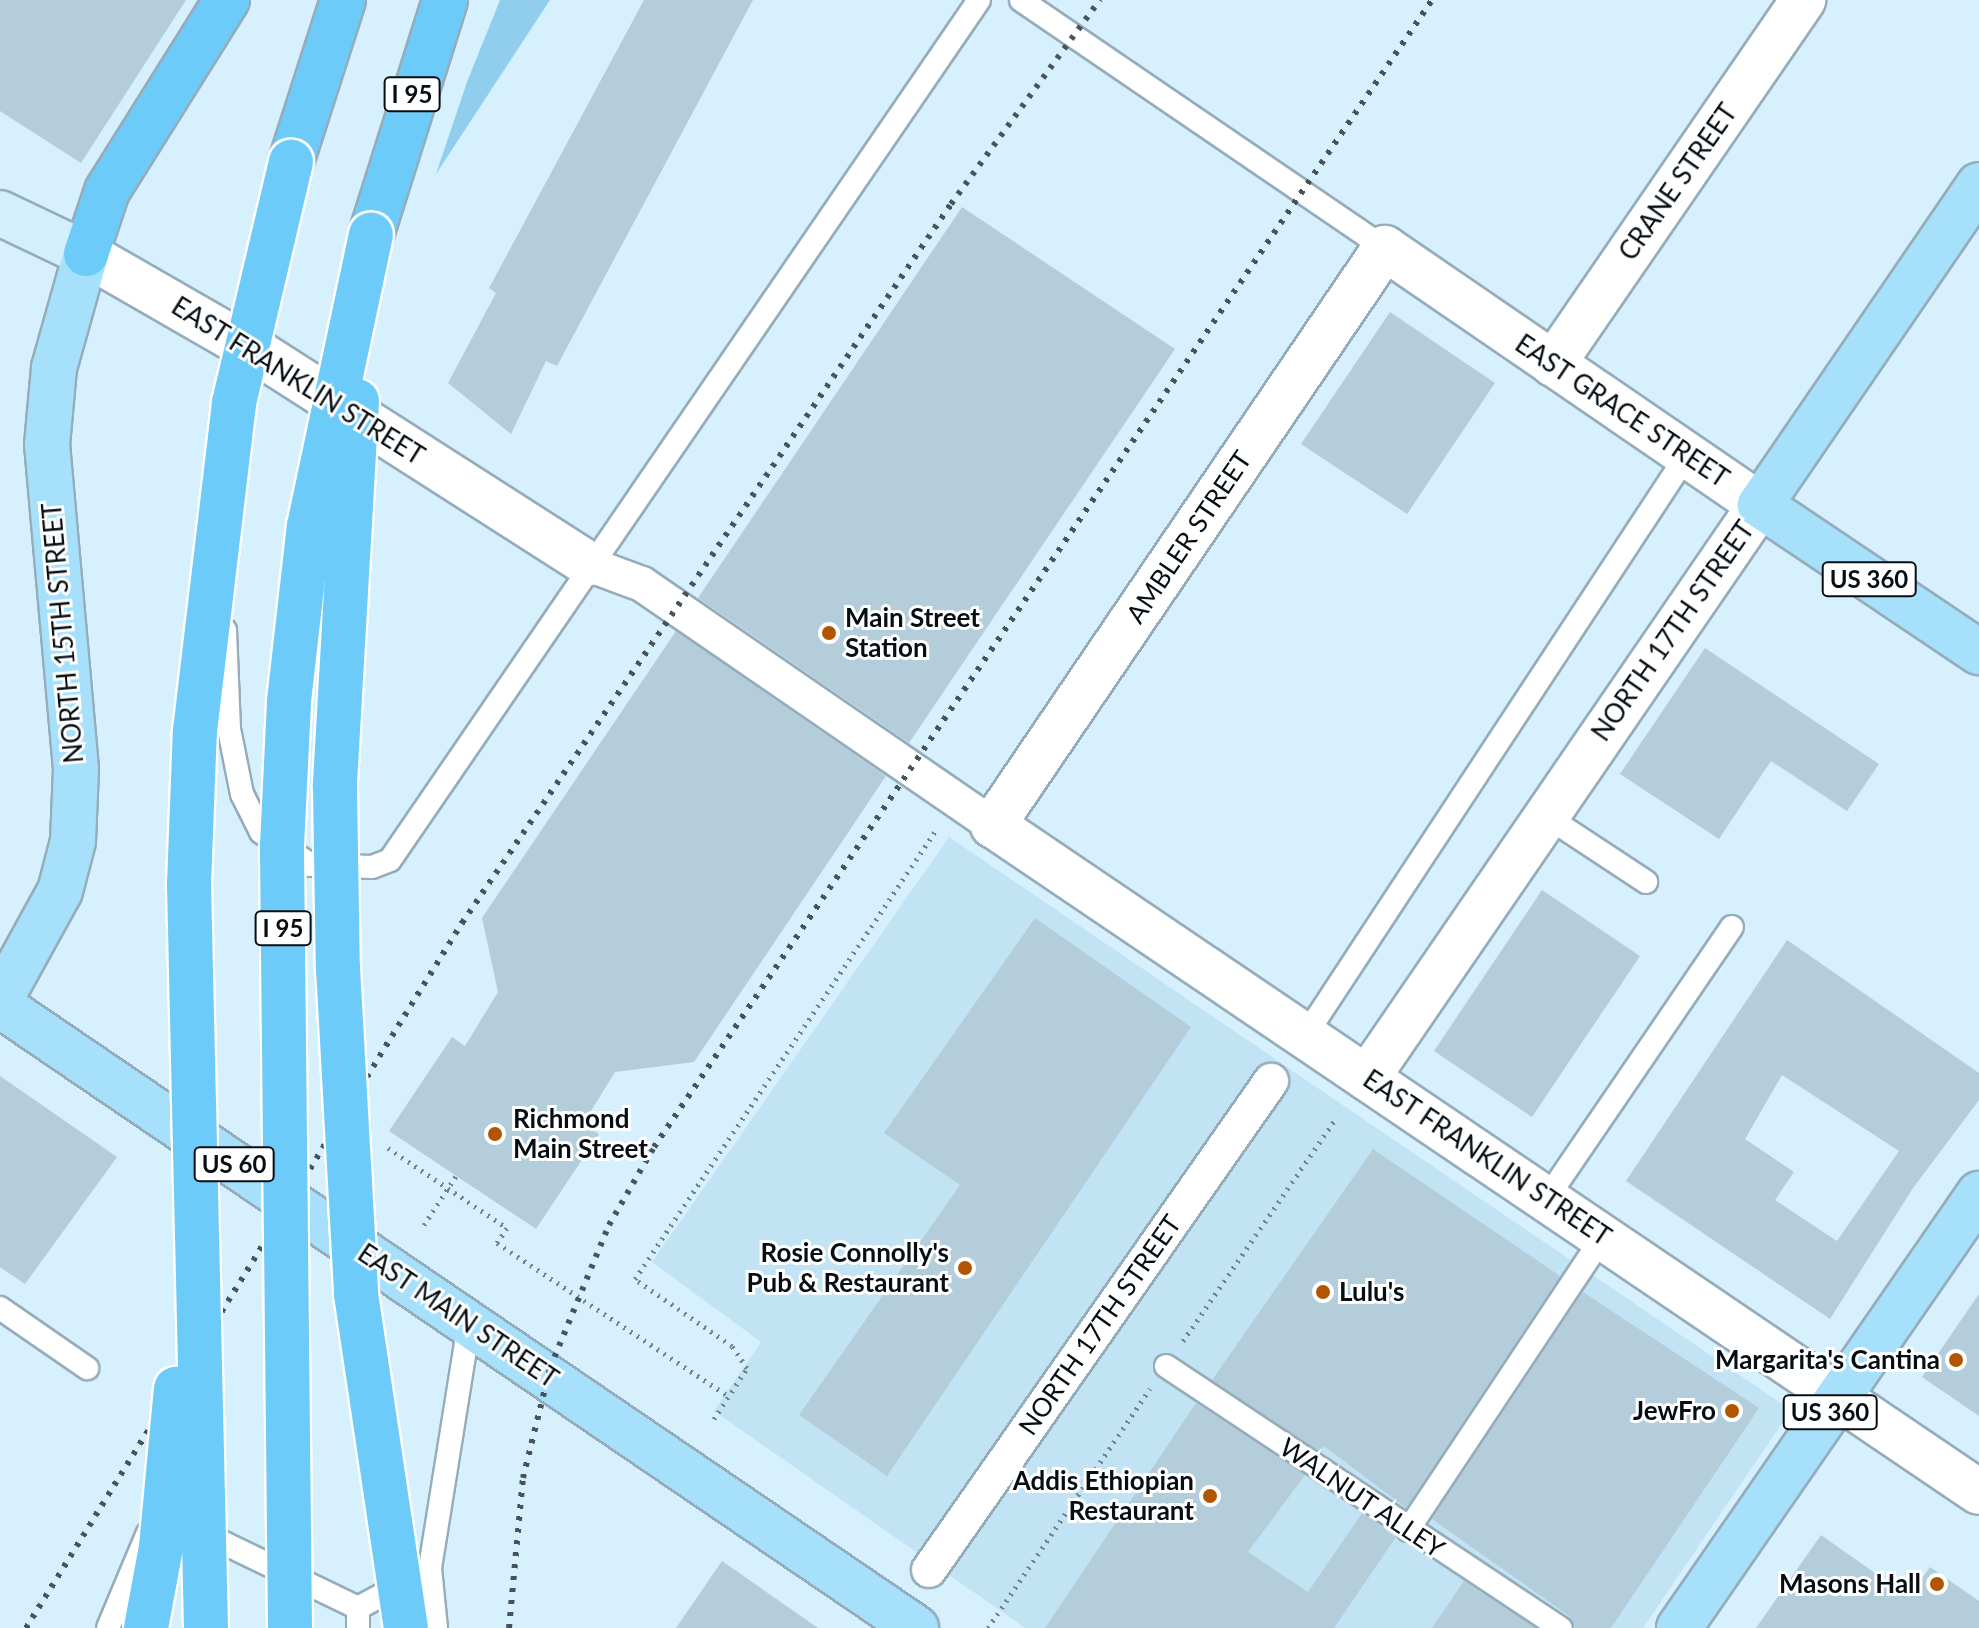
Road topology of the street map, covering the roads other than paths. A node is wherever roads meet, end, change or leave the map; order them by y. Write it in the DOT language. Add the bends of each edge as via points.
graph roads {
  1 [pos="227,0"];
  2 [pos="343,0"];
  3 [pos="445,0"];
  4 [pos="979,0"];
  5 [pos="1021,0"];
  6 [pos="1803,0"];
  7 [pos="1979,185"];
  8 [pos="0,213"];
  9 [pos="371,235"];
  10 [pos="1385,248"];
  11 [pos="86,254"];
  12 [pos="260,354"];
  13 [pos="1553,364"];
  14 [pos="1687,455"];
  15 [pos="1760,505"];
  16 [pos="588,564"];
  17 [pos="1979,652"];
  18 [pos="1546,816"];
  19 [pos="993,825"];
  20 [pos="1646,882"];
  21 [pos="1732,927"];
  22 [pos="0,1002"];
  23 [pos="1305,1036"];
  24 [pos="1367,1078"];
  25 [pos="1271,1081"];
  26 [pos="1979,1194"];
  27 [pos="195,1196"];
  28 [pos="1547,1198"];
  29 [pos="1603,1237"];
  30 [pos="0,1308"];
  31 [pos="469,1324"];
  32 [pos="1166,1366"];
  33 [pos="87,1368"];
  34 [pos="1841,1397"];
  35 [pos="1979,1492"];
  36 [pos="1408,1530"];
  37 [pos="430,1568"];
  38 [pos="929,1570"];
  39 [pos="358,1618"];
  40 [pos="108,1628"];
  41 [pos="146,1628"];
  42 [pos="206,1628"];
  43 [pos="290,1628"];
  44 [pos="406,1628"];
  45 [pos="436,1628"];
  46 [pos="916,1628"];
  47 [pos="1561,1628"];
  48 [pos="1679,1628"];
  1 -- 11 [label="highway" via="107,191"];
  2 -- 27 [label="highway, bridge" via="291,162 234,403 195,731 189,884"];
  3 -- 9 [label="highway, I 95"];
  4 -- 16 [label="lane" via="669,460"];
  5 -- 10 [label="lane"];
  6 -- 13 [label="street, CRANE STREET"];
  7 -- 15 [label="main road, NORTH 17TH STREET"];
  8 -- 11 [label="main road, EAST FRANKLIN STREET"];
  9 -- 43 [label="highway, I 95, bridge" via="309,526 289,701 282,878"];
  9 -- 44 [label="highway, bridge" via="339,711 338,968 356,1294"];
  10 -- 13 [label="street, EAST GRACE STREET"];
  10 -- 19 [label="street, AMBLER STREET"];
  11 -- 12 [label="street, EAST FRANKLIN STREET"];
  11 -- 22 [label="main road, NORTH 15TH STREET" via="54,368 47,445 76,769 73,841 60,891"];
  12 -- 16 [label="street, EAST FRANKLIN STREET"];
  12 -- 16 [label="lane" via="230,529 229,729 242,794 261,832 311,865 372,867 390,860"];
  13 -- 14 [label="street, EAST GRACE STREET"];
  14 -- 15 [label="street, EAST GRACE STREET"];
  14 -- 23 [label="lane"];
  15 -- 17 [label="main road, EAST GRACE STREET / US 360"];
  15 -- 18 [label="street, NORTH 17TH STREET"];
  16 -- 19 [label="street" via="642,584"];
  18 -- 20 [label="lane"];
  18 -- 24 [label="street, NORTH 17TH STREET"];
  19 -- 23 [label="street, EAST FRANKLIN STREET"];
  21 -- 28 [label="lane"];
  22 -- 31 [label="main road, EAST MAIN STREET / US 60"];
  23 -- 24 [label="street, EAST FRANKLIN STREET"];
  24 -- 28 [label="street, EAST FRANKLIN STREET"];
  25 -- 38 [label="street, NORTH 17TH STREET"];
  26 -- 34 [label="main road, US 360"];
  27 -- 41 [label="highway, bridge" via="161,1547"];
  27 -- 42 [label="highway, bridge"];
  28 -- 29 [label="street, EAST FRANKLIN STREET"];
  29 -- 34 [label="street, EAST FRANKLIN STREET"];
  29 -- 36 [label="lane"];
  30 -- 33 [label="lane"];
  31 -- 37 [label="lane"];
  31 -- 46 [label="main road, EAST MAIN STREET / US 60"];
  32 -- 36 [label="lane, WALNUT ALLEY"];
  34 -- 35 [label="street, EAST FRANKLIN STREET"];
  34 -- 48 [label="main road, US 360"];
  36 -- 47 [label="lane, WALNUT ALLEY"];
  37 -- 39 [label="lane"];
  37 -- 45 [label="lane"];
  39 -- 40 [label="lane" via="157,1511"];
}
